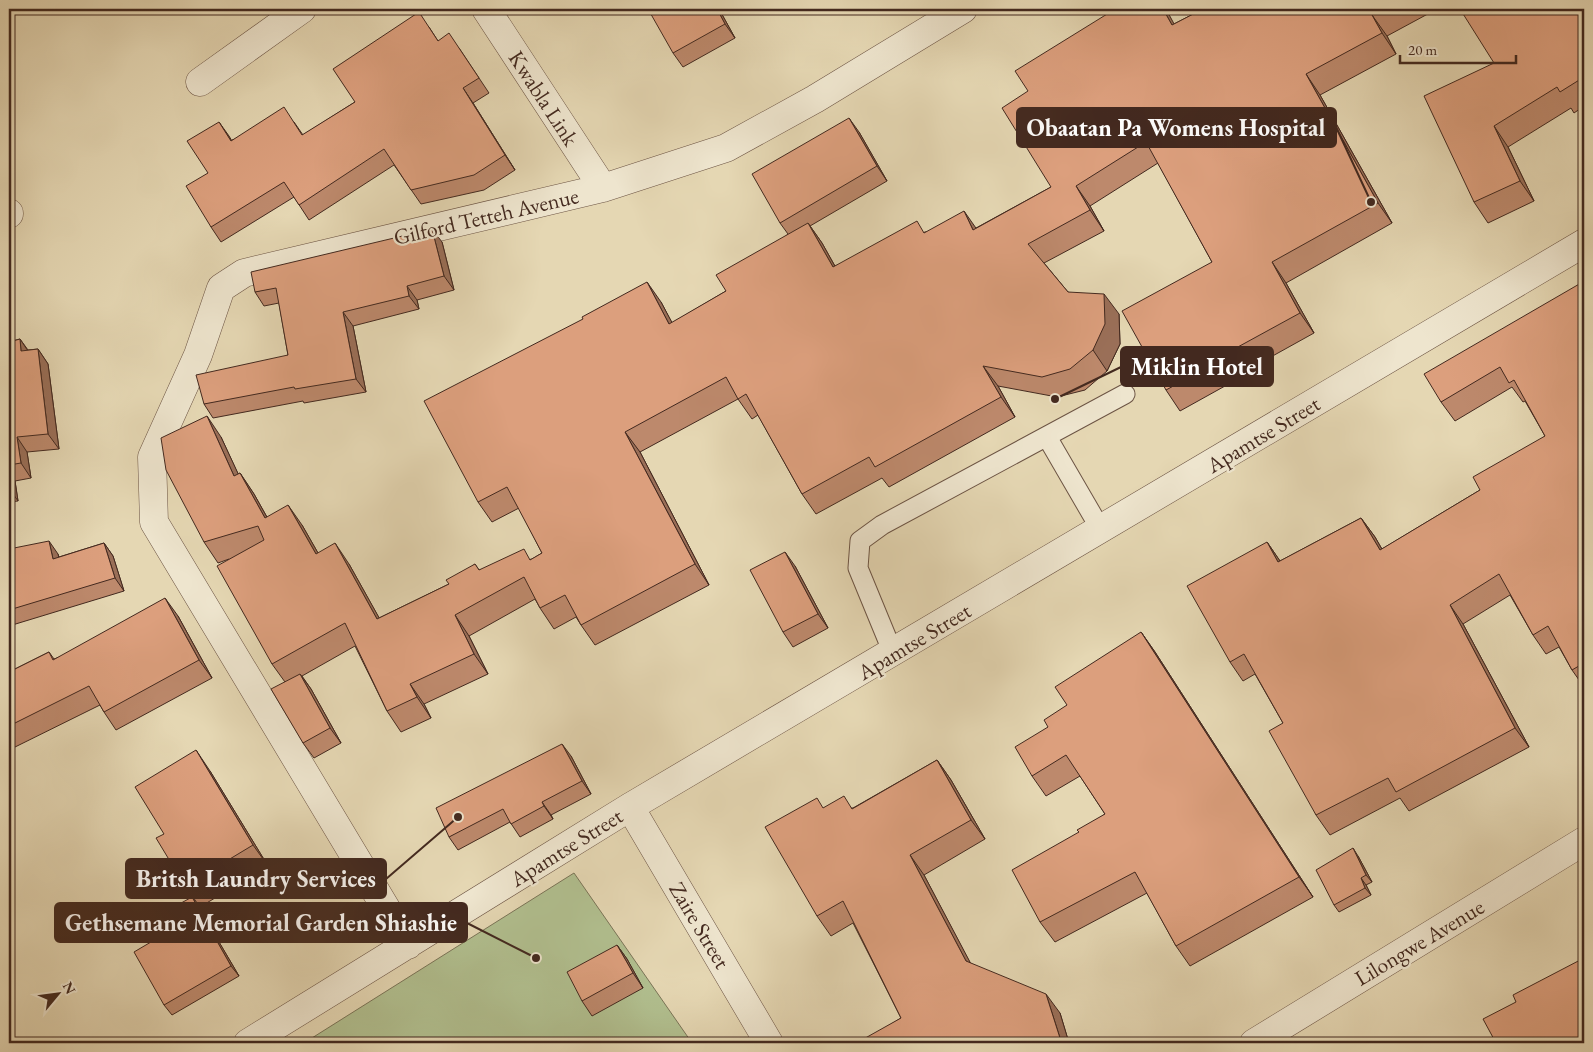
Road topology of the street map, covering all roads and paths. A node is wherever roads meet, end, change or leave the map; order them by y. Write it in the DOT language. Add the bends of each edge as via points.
graph roads {
  1 [pos="302,9"];
  2 [pos="486,9"];
  3 [pos="963,9"];
  4 [pos="200,82"];
  5 [pos="603,188"];
  6 [pos="1584,243"];
  7 [pos="1126,394"];
  8 [pos="1047,436"];
  9 [pos="1101,530"];
  10 [pos="893,653"];
  11 [pos="630,807"];
  12 [pos="1584,841"];
  13 [pos="408,945"];
  14 [pos="248,1043"];
  15 [pos="769,1043"];
  16 [pos="1254,1043"];
  1 -- 4 [label="street"];
  2 -- 5 [label="street, Kwabla Link"];
  3 -- 5 [label="street, Gilford Tetteh Avenue" via="815,99 726,148"];
  5 -- 13 [label="street, Gilford Tetteh Avenue" via="244,273 221,288 198,355 152,457 154,522"];
  6 -- 9 [label="street, Apamtse Street"];
  7 -- 8 [label="lane"];
  8 -- 9 [label="lane"];
  8 -- 10 [label="lane" via="882,525 860,541 858,568"];
  9 -- 10 [label="street, Apamtse Street"];
  10 -- 11 [label="street, Apamtse Street"];
  11 -- 13 [label="street, Apamtse Street"];
  11 -- 15 [label="street, Zaire Street"];
  12 -- 16 [label="street, Lilongwe Avenue"];
  13 -- 14 [label="street, Apamtse Street"];
}
